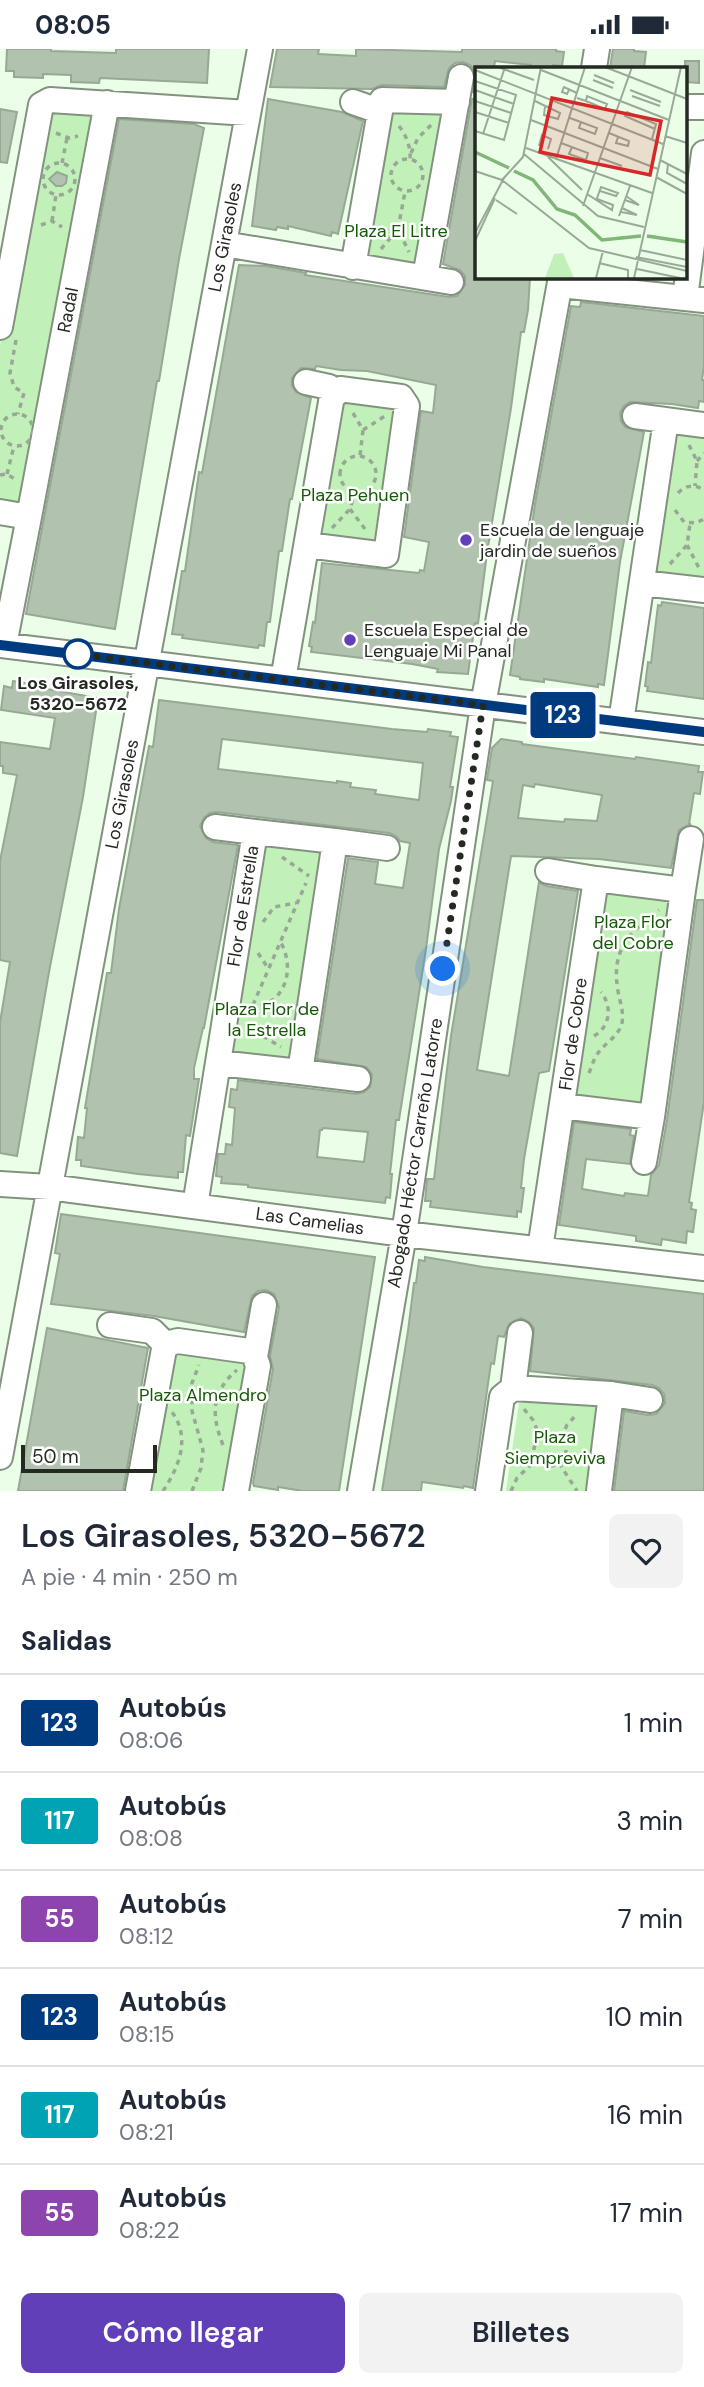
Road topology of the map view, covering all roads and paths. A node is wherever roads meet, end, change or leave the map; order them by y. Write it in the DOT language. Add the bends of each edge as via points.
graph roads {
  1 [pos="260,49"];
  2 [pos="597,49"];
  3 [pos="594,67"];
  4 [pos="461,77"];
  5 [pos="353,102"];
  6 [pos="457,102"];
  7 [pos="107,103"];
  8 [pos="45,104"];
  9 [pos="381,105"];
  10 [pos="248,113"];
  11 [pos="82,135"];
  12 [pos="67,137"];
  13 [pos="704,153"];
  14 [pos="62,163"];
  15 [pos="405,192"];
  16 [pos="56,195"];
  17 [pos="52,221"];
  18 [pos="398,229"];
  19 [pos="64,230"];
  20 [pos="35,231"];
  21 [pos="224,244"];
  22 [pos="353,267"];
  23 [pos="425,277"];
  24 [pos="560,281"];
  25 [pos="451,282"];
  26 [pos="695,299"];
  27 [pos="8,331"];
  28 [pos="306,382"];
  29 [pos="24,393"];
  30 [pos="32,393"];
  31 [pos="336,393"];
  32 [pos="18,414"];
  33 [pos="635,416"];
  34 [pos="665,424"];
  35 [pos="704,425"];
  36 [pos="14,446"];
  37 [pos="704,453"];
  38 [pos="360,456"];
  39 [pos="697,461"];
  40 [pos="7,474"];
  41 [pos="0,475"];
  42 [pos="17,481"];
  43 [pos="695,486"];
  44 [pos="704,490"];
  45 [pos="355,492"];
  46 [pos="676,496"];
  47 [pos="674,502"];
  48 [pos="0,513"];
  49 [pos="29,517"];
  50 [pos="704,519"];
  51 [pos="690,523"];
  52 [pos="307,545"];
  53 [pos="687,545"];
  54 [pos="703,581"];
  55 [pos="642,583"];
  56 [pos="2,645"];
  57 [pos="146,663"];
  58 [pos="283,680"];
  59 [pos="483,705"];
  60 [pos="621,722"];
  61 [pos="704,732"];
  62 [pos="215,827"];
  63 [pos="255,832"];
  64 [pos="691,839"];
  65 [pos="335,841"];
  66 [pos="387,848"];
  67 [pos="548,871"];
  68 [pos="309,876"];
  69 [pos="596,879"];
  70 [pos="683,893"];
  71 [pos="297,902"];
  72 [pos="260,929"];
  73 [pos="280,941"];
  74 [pos="258,947"];
  75 [pos="268,968"];
  76 [pos="251,1008"];
  77 [pos="244,1025"];
  78 [pos="240,1034"];
  79 [pos="219,1063"];
  80 [pos="301,1066"];
  81 [pos="358,1079"];
  82 [pos="562,1106"];
  83 [pos="591,1109"];
  84 [pos="652,1117"];
  85 [pos="644,1162"];
  86 [pos="0,1184"];
  87 [pos="48,1187"];
  88 [pos="195,1206"];
  89 [pos="404,1234"];
  90 [pos="540,1249"];
  91 [pos="704,1268"];
  92 [pos="264,1305"];
  93 [pos="110,1325"];
  94 [pos="520,1333"];
  95 [pos="167,1346"];
  96 [pos="216,1346"];
  97 [pos="256,1360"];
  98 [pos="508,1392"];
  99 [pos="611,1394"];
  100 [pos="155,1400"];
  101 [pos="650,1400"];
  102 [pos="540,1437"];
  103 [pos="242,1456"];
  104 [pos="0,1457"];
  105 [pos="537,1459"];
  106 [pos="559,1463"];
  107 [pos="138,1491"];
  108 [pos="163,1491"];
  109 [pos="191,1491"];
  110 [pos="236,1491"];
  111 [pos="360,1491"];
  112 [pos="488,1491"];
  113 [pos="511,1491"];
  114 [pos="577,1491"];
  115 [pos="598,1491"];
  1 -- 10 [label="street, Los Girasoles"];
  2 -- 3 [label="street"];
  4 -- 6 [label="street"];
  5 -- 9 [label="street"];
  6 -- 9 [label="street"];
  6 -- 23 [label="street"];
  7 -- 8 [label="street"];
  7 -- 10 [label="street"];
  7 -- 49 [label="street, Radal"];
  8 -- 12 [label="path" via="47,123"];
  8 -- 27 [label="street"];
  9 -- 22 [label="street"];
  10 -- 21 [label="street, Los Girasoles"];
  11 -- 12 [label="path"];
  12 -- 14 [label="path"];
  13 -- 26 [label="street"];
  14 -- 16 [label="path" via="51,165 44,174 44,185"];
  14 -- 16 [label="path" via="74,172 75,183 71,192"];
  15 -- 15 [label="path" via="395,186 391,176 394,165 410,159 419,164 424,178 415,190"];
  15 -- 18 [label="path"];
  16 -- 17 [label="path"];
  17 -- 19 [label="path"];
  17 -- 20 [label="path"];
  21 -- 22 [label="street"];
  21 -- 57 [label="street, Los Girasoles"];
  22 -- 23 [label="street"];
  23 -- 25 [label="street"];
  24 -- 26 [label="street"];
  24 -- 59 [label="street, Abogado Héctor Carreño Latorre"];
  27 -- 29 [label="path" via="11,381"];
  28 -- 31 [label="street"];
  29 -- 30 [label="path"];
  29 -- 32 [label="path"];
  31 -- 38 [label="path" via="363,431"];
  31 -- 52 [label="street"];
  31 -- 52 [label="street" via="401,397 407,406 386,555"];
  32 -- 36 [label="path" via="2,425 2,436"];
  32 -- 36 [label="path" via="31,423 33,433 24,445"];
  33 -- 34 [label="street"];
  34 -- 35 [label="street"];
  34 -- 39 [label="path" via="691,446"];
  34 -- 55 [label="street"];
  36 -- 40 [label="path"];
  37 -- 39 [label="path"];
  38 -- 45 [label="path" via="349,458 340,472 342,483"];
  38 -- 45 [label="path" via="371,461 376,473 368,489"];
  39 -- 43 [label="path"];
  40 -- 41 [label="path"];
  40 -- 42 [label="path"];
  43 -- 44 [label="path"];
  43 -- 46 [label="path"];
  45 -- 52 [label="path" via="351,509"];
  47 -- 51 [label="path" via="679,519"];
  48 -- 49 [label="street"];
  49 -- 56 [label="street, Radal"];
  50 -- 51 [label="path"];
  51 -- 53 [label="path"];
  52 -- 58 [label="street"];
  53 -- 54 [label="path"];
  53 -- 55 [label="path" via="668,566"];
  54 -- 55 [label="street"];
  55 -- 60 [label="street"];
  56 -- 57 [label="street"];
  57 -- 58 [label="street"];
  57 -- 87 [label="street, Los Girasoles"];
  58 -- 59 [label="street"];
  59 -- 60 [label="street"];
  59 -- 89 [label="street, Abogado Héctor Carreño Latorre"];
  60 -- 61 [label="street"];
  62 -- 63 [label="street, Flor de Estrella"];
  63 -- 65 [label="street, Flor de Estrella"];
  63 -- 79 [label="street, Flor de Estrella"];
  64 -- 70 [label="street"];
  65 -- 66 [label="street, Flor de Estrella"];
  65 -- 80 [label="street"];
  67 -- 69 [label="street"];
  68 -- 71 [label="path"];
  69 -- 70 [label="street"];
  69 -- 82 [label="street, Flor de Cobre"];
  70 -- 83 [label="path" via="622,944 616,965 624,1010 621,1027 589,1071"];
  70 -- 84 [label="street"];
  71 -- 72 [label="path" via="274,907"];
  71 -- 73 [label="path"];
  73 -- 75 [label="path"];
  73 -- 76 [label="path" via="288,958 286,983 272,1000"];
  74 -- 75 [label="path"];
  75 -- 76 [label="path"];
  76 -- 77 [label="path"];
  77 -- 78 [label="path"];
  77 -- 80 [label="path"];
  79 -- 80 [label="street"];
  79 -- 88 [label="street, Flor de Estrella"];
  80 -- 81 [label="street"];
  82 -- 83 [label="street, Flor de Cobre"];
  82 -- 90 [label="street, Flor de Cobre"];
  83 -- 84 [label="street, Flor de Cobre"];
  84 -- 85 [label="street"];
  86 -- 87 [label="street, Las Camelias"];
  87 -- 88 [label="street, Las Camelias"];
  87 -- 104 [label="street, Los Girasoles"];
  88 -- 89 [label="street, Las Camelias"];
  89 -- 90 [label="street, Las Camelias"];
  89 -- 111 [label="street, Abogado Héctor Carreño Latorre"];
  90 -- 91 [label="street, Las Camelias"];
  92 -- 97 [label="street"];
  93 -- 95 [label="street" via="152,1331"];
  94 -- 98 [label="street"];
  95 -- 96 [label="street" via="178,1341"];
  95 -- 100 [label="street"];
  96 -- 97 [label="street" via="249,1351"];
  96 -- 109 [label="path" via="200,1364 192,1383 192,1411 203,1450"];
  97 -- 103 [label="street"];
  97 -- 103 [label="path" via="224,1382 216,1398 215,1420 223,1444"];
  98 -- 99 [label="street"];
  98 -- 102 [label="path" via="533,1420"];
  98 -- 112 [label="street"];
  99 -- 101 [label="street"];
  99 -- 115 [label="street"];
  100 -- 107 [label="street"];
  100 -- 108 [label="path" via="175,1415 182,1437 181,1456"];
  102 -- 105 [label="path" via="534,1448"];
  102 -- 106 [label="path" via="552,1434 564,1442 566,1452"];
  103 -- 110 [label="street"];
  105 -- 106 [label="path" via="545,1465"];
  105 -- 113 [label="path" via="517,1478"];
  106 -- 114 [label="path"];
}
